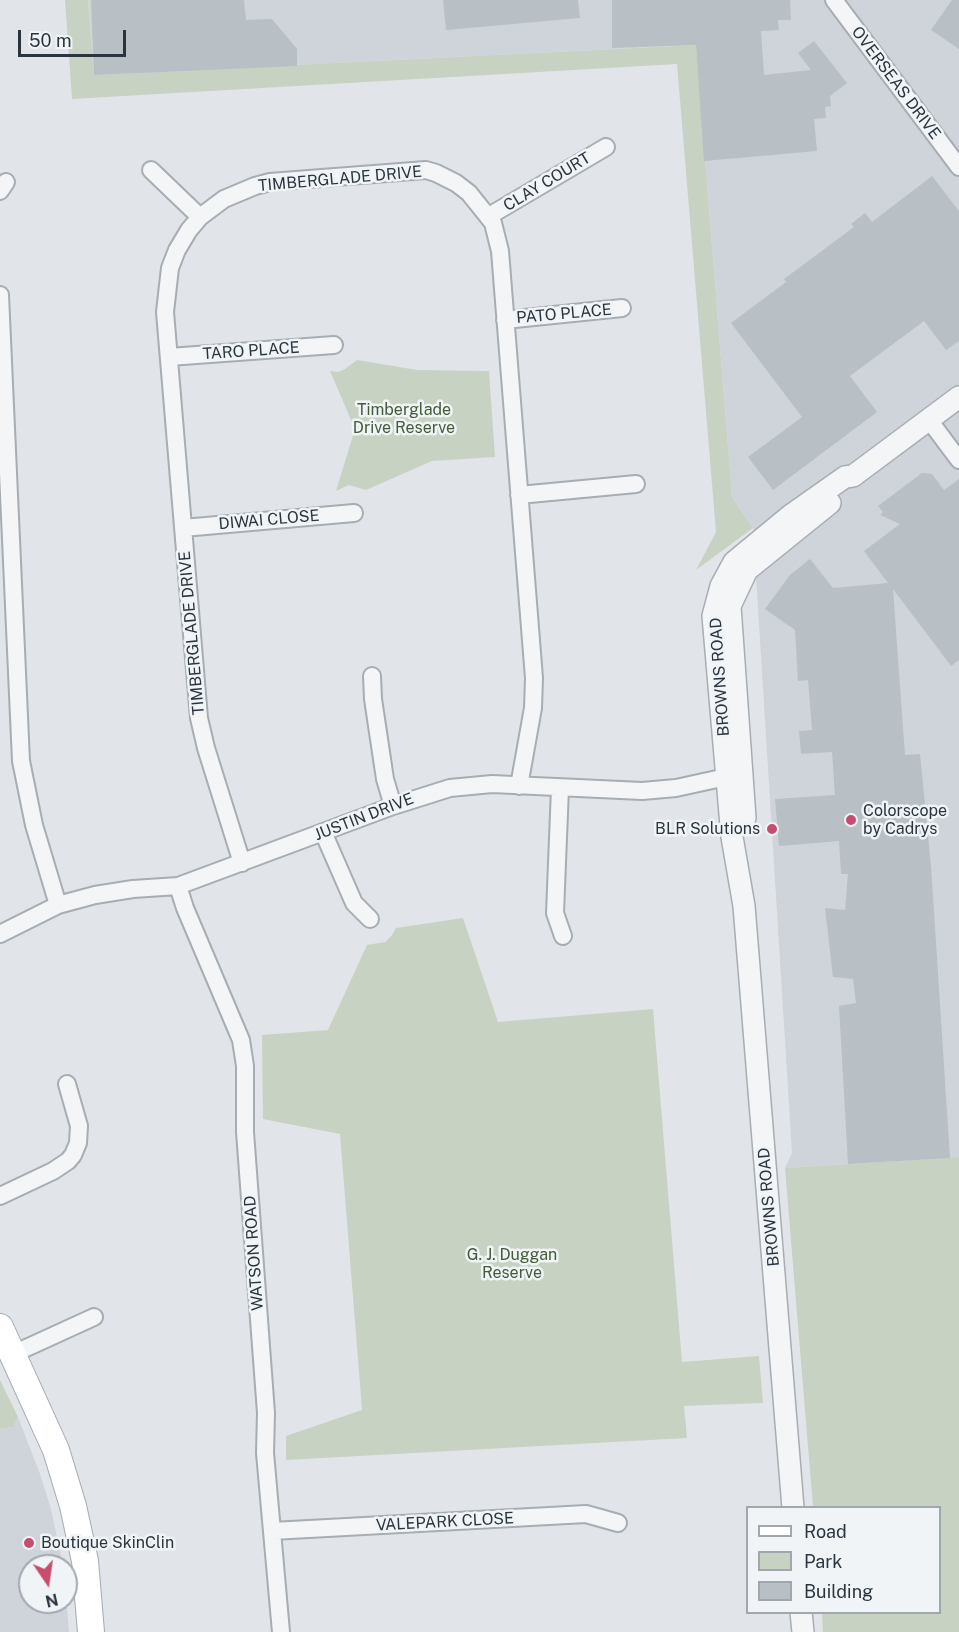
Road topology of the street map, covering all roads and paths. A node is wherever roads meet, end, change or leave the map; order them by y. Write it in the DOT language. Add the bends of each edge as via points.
graph roads {
  1 [pos="834,0"];
  2 [pos="606,147"];
  3 [pos="959,167"];
  4 [pos="151,170"];
  5 [pos="489,216"];
  6 [pos="200,217"];
  7 [pos="0,295"];
  8 [pos="622,308"];
  9 [pos="505,320"];
  10 [pos="333,345"];
  11 [pos="169,357"];
  12 [pos="959,398"];
  13 [pos="929,420"];
  14 [pos="959,460"];
  15 [pos="636,484"];
  16 [pos="519,495"];
  17 [pos="354,513"];
  18 [pos="183,528"];
  19 [pos="372,676"];
  20 [pos="735,785"];
  21 [pos="519,786"];
  22 [pos="560,788"];
  23 [pos="393,806"];
  24 [pos="323,832"];
  25 [pos="242,863"];
  26 [pos="178,886"];
  27 [pos="58,904"];
  28 [pos="370,919"];
  29 [pos="0,934"];
  30 [pos="563,936"];
  31 [pos="67,1084"];
  32 [pos="0,1196"];
  33 [pos="94,1317"];
  34 [pos="0,1327"];
  35 [pos="13,1354"];
  36 [pos="793,1506"];
  37 [pos="618,1523"];
  38 [pos="272,1531"];
  39 [pos="801,1614"];
  40 [pos="91,1632"];
  41 [pos="281,1632"];
  42 [pos="803,1632"];
  1 -- 3 [label="street, OVERSEAS DRIVE"];
  2 -- 5 [label="street, CLAY COURT"];
  4 -- 6 [label="street"];
  5 -- 6 [label="street, TIMBERGLADE DRIVE" via="456,183 436,173 417,170 270,182 224,200"];
  5 -- 9 [label="street, TIMBERGLADE DRIVE" via="500,251"];
  6 -- 11 [label="street, TIMBERGLADE DRIVE" via="177,250 170,268 165,312"];
  7 -- 27 [label="street" via="21,761 34,825"];
  8 -- 9 [label="street, PATO PLACE"];
  9 -- 16 [label="street, TIMBERGLADE DRIVE"];
  10 -- 11 [label="street, TARO PLACE"];
  11 -- 18 [label="street, TIMBERGLADE DRIVE"];
  12 -- 13 [label="street, BROWNS ROAD"];
  13 -- 14 [label="street"];
  13 -- 20 [label="street, BROWNS ROAD" via="853,476 845,477 791,515 734,562 721,586 713,616"];
  15 -- 16 [label="street"];
  16 -- 21 [label="street, TIMBERGLADE DRIVE" via="534,691"];
  17 -- 18 [label="street, DIWAI CLOSE"];
  18 -- 25 [label="street, TIMBERGLADE DRIVE" via="200,725"];
  19 -- 23 [label="street" via="385,780"];
  20 -- 22 [label="street, JUSTIN DRIVE" via="642,791"];
  20 -- 36 [label="street, BROWNS ROAD" via="732,837 744,906"];
  21 -- 22 [label="street, JUSTIN DRIVE"];
  21 -- 23 [label="street, JUSTIN DRIVE" via="450,788"];
  22 -- 30 [label="street" via="555,914"];
  23 -- 24 [label="street, JUSTIN DRIVE"];
  24 -- 25 [label="street, JUSTIN DRIVE"];
  24 -- 28 [label="street" via="354,903"];
  25 -- 26 [label="street, JUSTIN DRIVE"];
  26 -- 27 [label="street, JUSTIN DRIVE" via="133,889"];
  26 -- 38 [label="street, WATSON ROAD" via="241,1040 245,1066 245,1132"];
  27 -- 29 [label="street, JUSTIN DRIVE"];
  31 -- 32 [label="street" via="79,1126 73,1155 53,1171"];
  33 -- 35 [label="street"];
  34 -- 35 [label="main road"];
  35 -- 40 [label="main road" via="56,1450 73,1506 87,1576"];
  37 -- 38 [label="street, VALEPARK CLOSE" via="586,1514"];
  38 -- 41 [label="street, WATSON ROAD"];
  39 -- 42 [label="street"];
}
